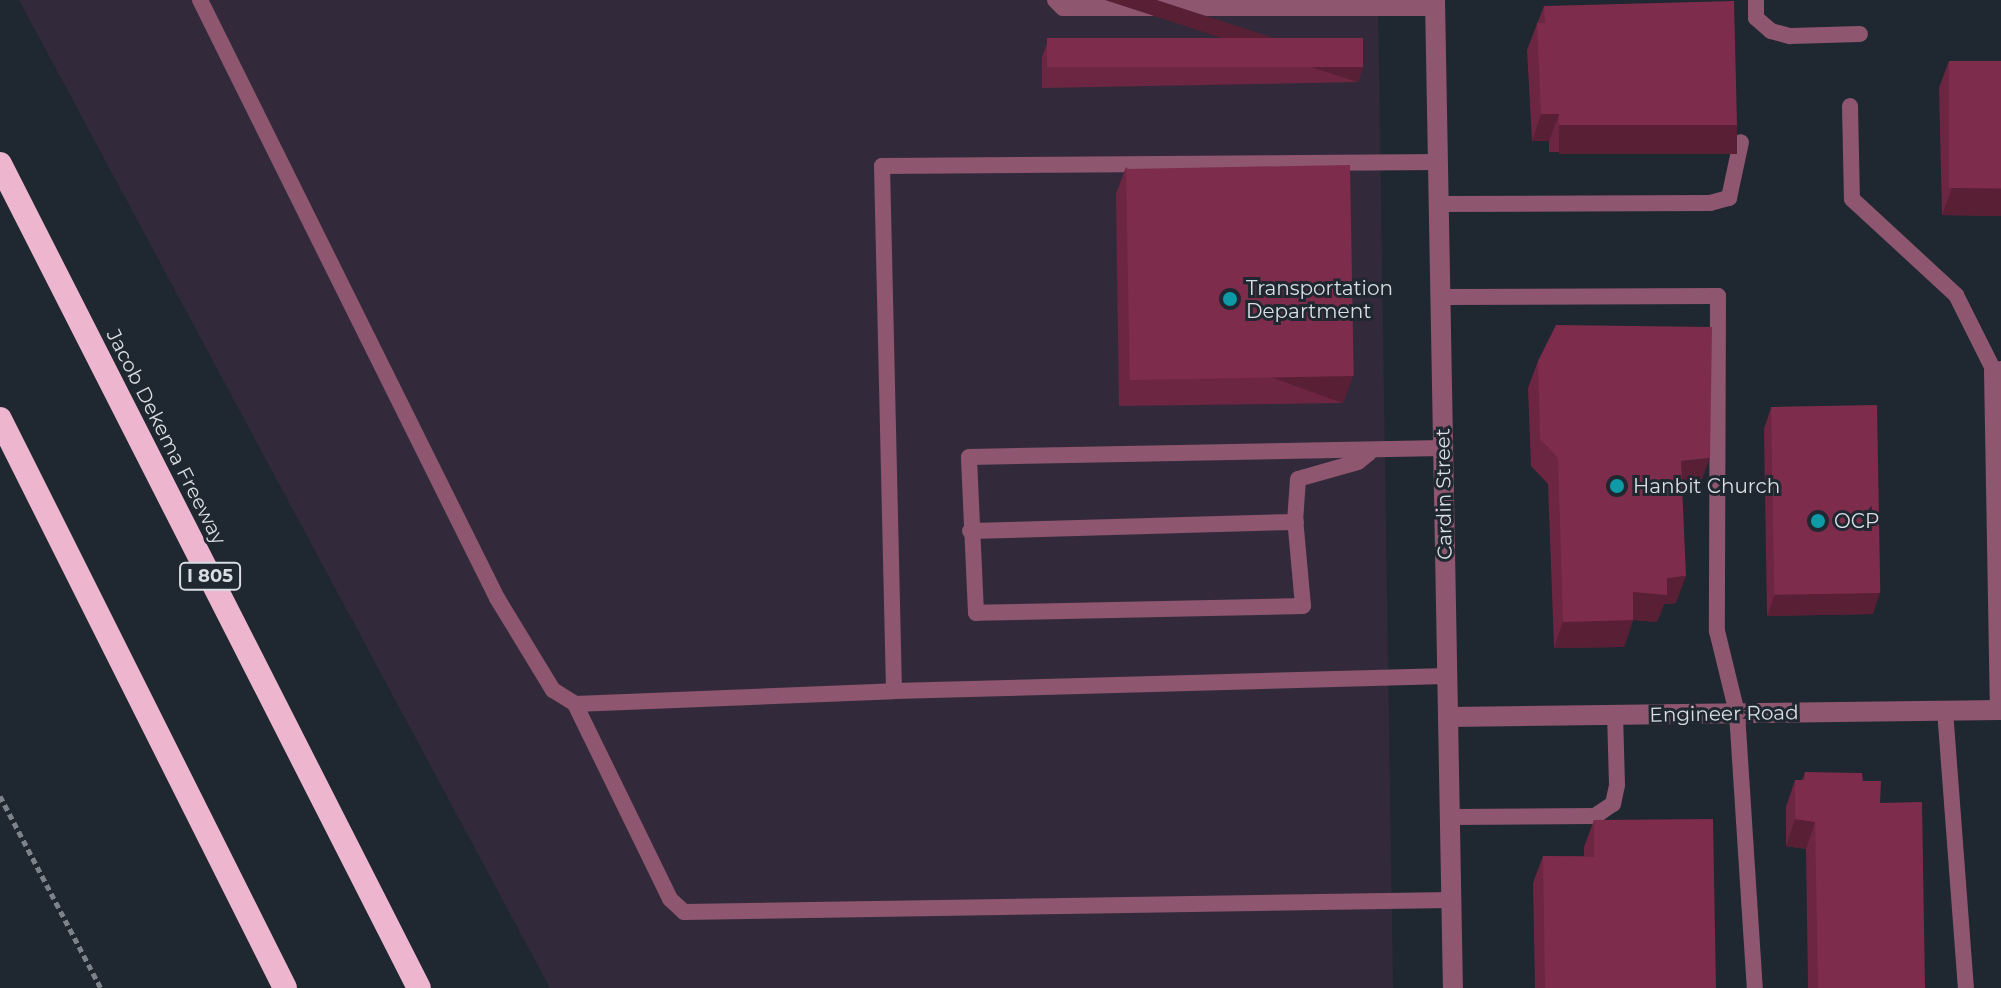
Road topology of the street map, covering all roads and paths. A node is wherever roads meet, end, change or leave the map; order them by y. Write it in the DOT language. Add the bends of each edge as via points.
graph roads {
  1 [pos="200,0"];
  2 [pos="1055,0"];
  3 [pos="1756,0"];
  4 [pos="1190,4"];
  5 [pos="1435,4"];
  6 [pos="1860,34"];
  7 [pos="1850,106"];
  8 [pos="1741,142"];
  9 [pos="1438,162"];
  10 [pos="0,164"];
  11 [pos="1439,204"];
  12 [pos="1440,297"];
  13 [pos="1998,370"];
  14 [pos="0,419"];
  15 [pos="1443,448"];
  16 [pos="1369,453"];
  17 [pos="1296,522"];
  18 [pos="970,531"];
  19 [pos="1447,676"];
  20 [pos="894,691"];
  21 [pos="575,704"];
  22 [pos="1945,710"];
  23 [pos="2001,710"];
  24 [pos="1737,713"];
  25 [pos="1615,715"];
  26 [pos="1448,717"];
  27 [pos="0,796"];
  28 [pos="1450,817"];
  29 [pos="1451,900"];
  30 [pos="101,988"];
  31 [pos="285,988"];
  32 [pos="419,988"];
  33 [pos="1453,988"];
  34 [pos="1755,988"];
  35 [pos="1966,988"];
  1 -- 21 [label="lane" via="497,598 553,690"];
  2 -- 4 [label="lane" via="1063,8"];
  3 -- 6 [label="lane" via="1756,18 1771,31 1790,36"];
  4 -- 5 [label="lane"];
  5 -- 9 [label="street, Cardin Street"];
  7 -- 13 [label="lane" via="1852,199 1956,295"];
  8 -- 11 [label="lane" via="1729,198 1710,203"];
  9 -- 11 [label="street, Cardin Street"];
  9 -- 20 [label="lane" via="882,166"];
  10 -- 32 [label="highway, Jacob Dekema Freeway / I 805"];
  11 -- 12 [label="street, Cardin Street"];
  12 -- 15 [label="street, Cardin Street"];
  12 -- 24 [label="lane" via="1718,296 1717,631"];
  13 -- 23 [label="street"];
  14 -- 31 [label="highway"];
  15 -- 16 [label="lane"];
  15 -- 19 [label="street, Cardin Street"];
  16 -- 17 [label="lane" via="1358,462 1298,479"];
  16 -- 18 [label="lane" via="1359,447 969,457"];
  17 -- 18 [label="lane"];
  17 -- 18 [label="lane" via="1303,606 976,613"];
  19 -- 20 [label="lane"];
  19 -- 26 [label="street, Cardin Street"];
  20 -- 21 [label="lane"];
  21 -- 29 [label="lane" via="670,899 684,912"];
  22 -- 23 [label="street, Engineer Road"];
  22 -- 24 [label="street, Engineer Road"];
  22 -- 35 [label="lane"];
  24 -- 25 [label="street, Engineer Road"];
  24 -- 34 [label="lane"];
  25 -- 26 [label="street, Engineer Road"];
  25 -- 28 [label="lane" via="1617,785 1613,804 1595,816"];
  26 -- 28 [label="street, Cardin Street"];
  27 -- 30 [label="path"];
  28 -- 29 [label="street, Cardin Street"];
  29 -- 33 [label="street, Cardin Street"];
}
